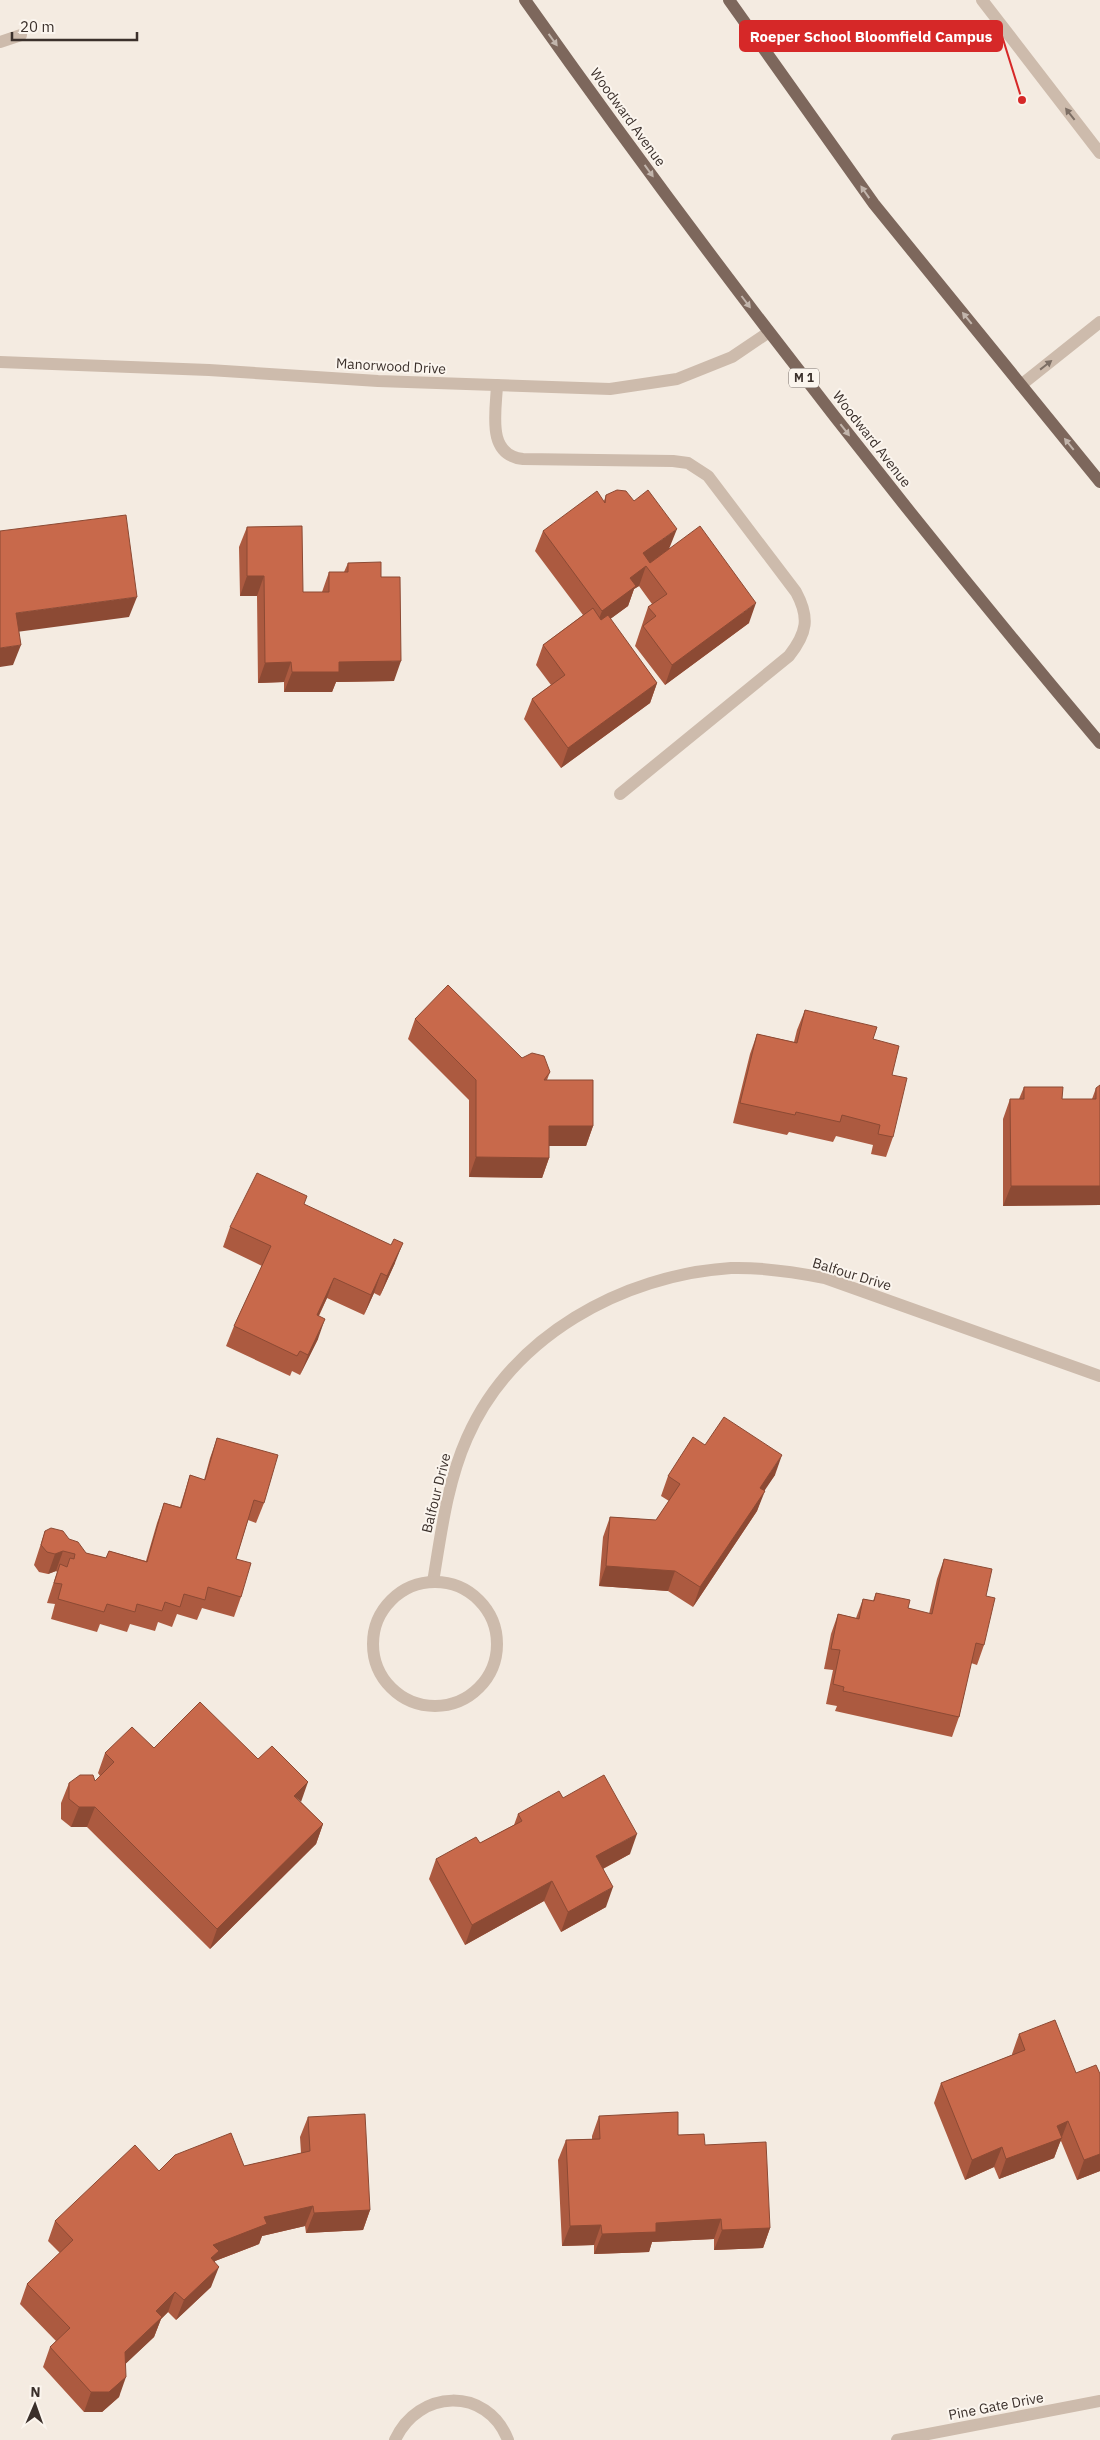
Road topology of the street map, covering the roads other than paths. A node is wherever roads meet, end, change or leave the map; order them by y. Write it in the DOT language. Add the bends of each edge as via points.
graph roads {
  1 [pos="525,0"];
  2 [pos="729,0"];
  3 [pos="982,0"];
  4 [pos="21,35"];
  5 [pos="0,42"];
  6 [pos="1100,153"];
  7 [pos="1100,322"];
  8 [pos="769,332"];
  9 [pos="0,362"];
  10 [pos="497,385"];
  11 [pos="1021,385"];
  12 [pos="1100,482"];
  13 [pos="1100,743"];
  14 [pos="620,794"];
  15 [pos="1100,1376"];
  16 [pos="433,1582"];
  17 [pos="1100,2401"];
  18 [pos="395,2440"];
  19 [pos="508,2440"];
  20 [pos="897,2440"];
  1 -- 8 [label="main road, Woodward Avenue / M 1, one-way"];
  11 -- 2 [label="main road, one-way" via="874,204"];
  6 -- 3 [label="street, one-way"];
  4 -- 5 [label="street"];
  11 -- 7 [label="street, one-way"];
  8 -- 10 [label="street, Manorwood Drive" via="732,357 677,379 610,389"];
  8 -- 13 [label="main road, Woodward Avenue / M 1, one-way"];
  9 -- 10 [label="street, Manorwood Drive"];
  10 -- 14 [label="street" via="496,438 505,454 523,459 673,461 698,468 714,483 803,605 804,631 789,656"];
  12 -- 11 [label="main road, one-way"];
  15 -- 16 [label="street, Balfour Drive" via="825,1278 733,1268 649,1283 614,1296 550,1334 503,1380 483,1408 459,1459"];
  16 -- 16 [label="street" via="415,1585 385,1606 376,1623 373,1641 378,1668 394,1690 410,1700 446,1705 479,1688 490,1673 496,1656 497,1637 492,1619 468,1591 451,1584"];
  17 -- 20 [label="street, Pine Gate Drive"];
  18 -- 19 [label="street" via="401,2427 414,2413 430,2404 449,2400 468,2402 485,2410 499,2422"];
}
